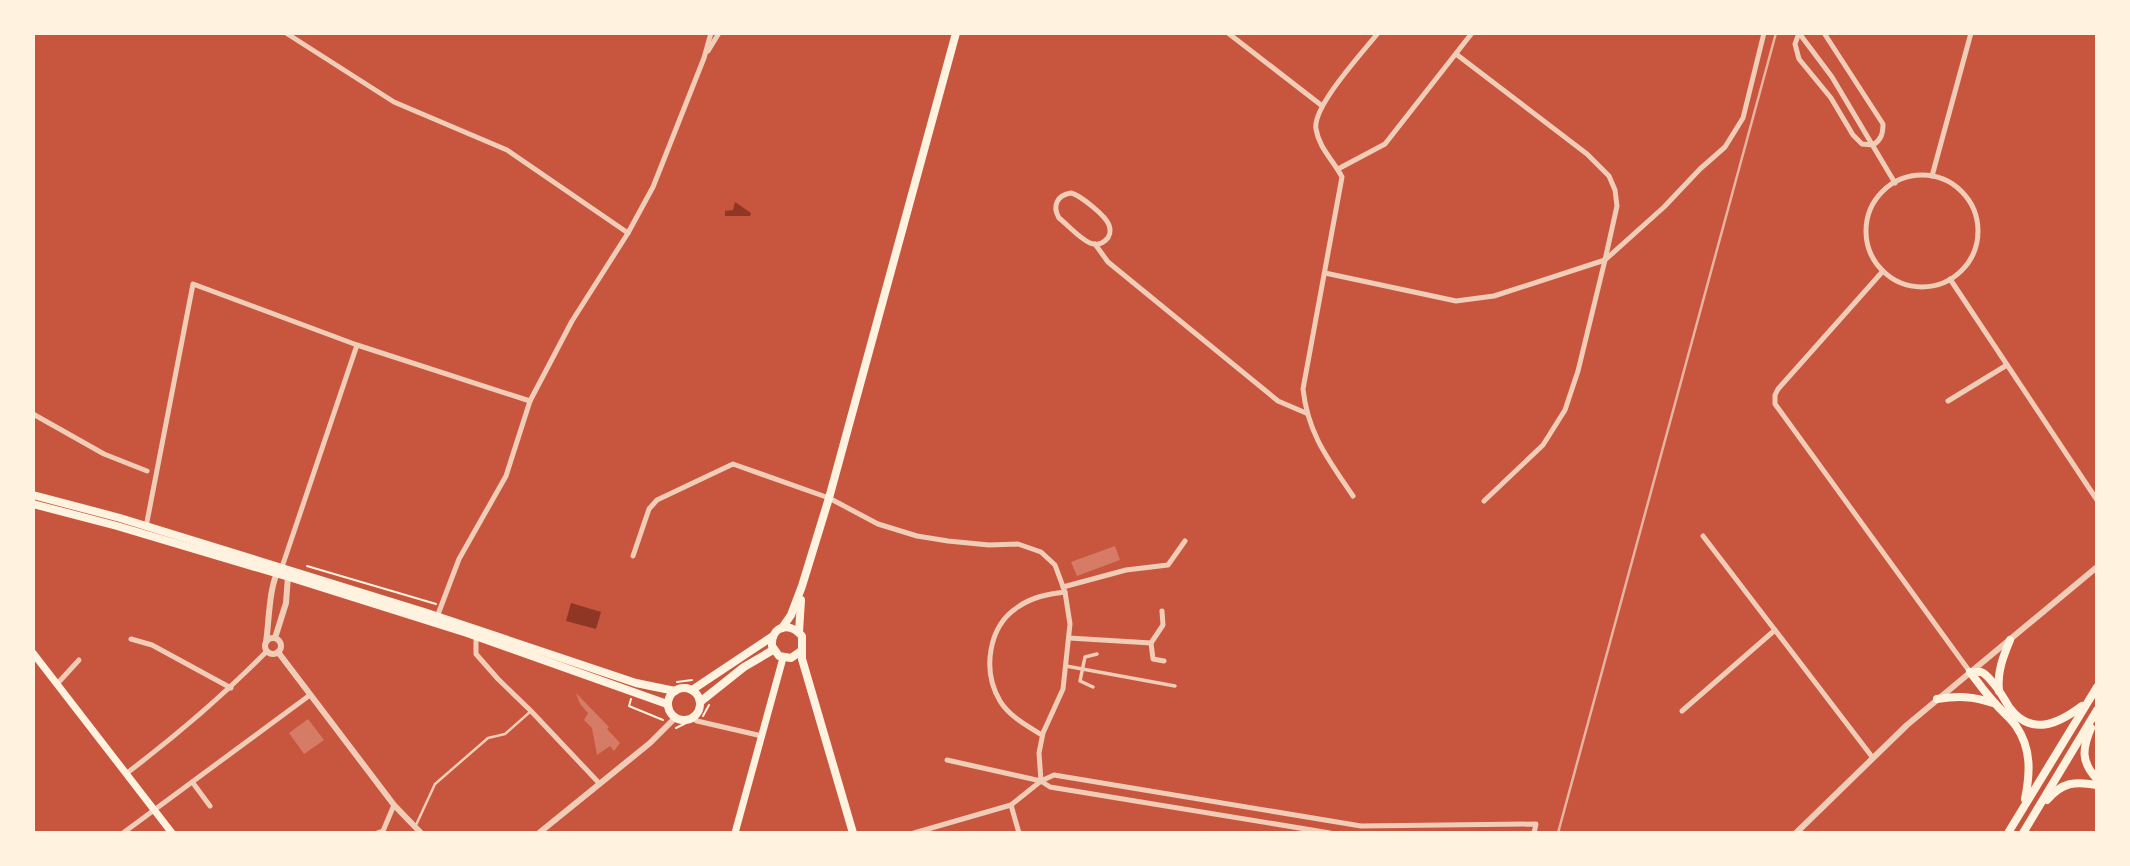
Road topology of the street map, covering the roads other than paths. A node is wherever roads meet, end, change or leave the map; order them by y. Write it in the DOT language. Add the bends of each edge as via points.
graph roads {
  1 [pos="286,33"];
  2 [pos="711,33"];
  3 [pos="719,33"];
  4 [pos="956,33"];
  5 [pos="1228,33"];
  6 [pos="1378,33"];
  7 [pos="1472,33"];
  8 [pos="1764,33"];
  9 [pos="1799,33"];
  10 [pos="1824,33"];
  11 [pos="1971,33"];
  12 [pos="1457,54"];
  13 [pos="704,58"];
  14 [pos="1321,105"];
  15 [pos="1872,145"];
  16 [pos="1338,169"];
  17 [pos="1932,176"];
  18 [pos="1895,183"];
  19 [pos="628,233"];
  20 [pos="1095,244"];
  21 [pos="1605,260"];
  22 [pos="1883,271"];
  23 [pos="1325,273"];
  24 [pos="1950,279"];
  25 [pos="357,345"];
  26 [pos="2007,365"];
  27 [pos="530,401"];
  28 [pos="1948,401"];
  29 [pos="1306,413"];
  30 [pos="33,414"];
  31 [pos="147,471"];
  32 [pos="33,495"];
  33 [pos="1353,496"];
  34 [pos="829,498"];
  35 [pos="2097,500"];
  36 [pos="1484,501"];
  37 [pos="33,504"];
  38 [pos="146,527"];
  39 [pos="1703,536"];
  40 [pos="1185,541"];
  41 [pos="634,556"];
  42 [pos="2097,567"];
  43 [pos="279,571"];
  44 [pos="289,577"];
  45 [pos="802,586"];
  46 [pos="1064,589"];
  47 [pos="1162,611"];
  48 [pos="422,615"];
  49 [pos="437,620"];
  50 [pos="782,628"];
  51 [pos="466,630"];
  52 [pos="1775,630"];
  53 [pos="799,632"];
  54 [pos="476,636"];
  55 [pos="773,636"];
  56 [pos="275,638"];
  57 [pos="1069,638"];
  58 [pos="131,639"];
  59 [pos="2010,640"];
  60 [pos="266,642"];
  61 [pos="1151,643"];
  62 [pos="773,650"];
  63 [pos="267,651"];
  64 [pos="801,651"];
  65 [pos="278,652"];
  66 [pos="33,653"];
  67 [pos="1097,654"];
  68 [pos="785,658"];
  69 [pos="79,660"];
  70 [pos="1164,662"];
  71 [pos="1066,666"];
  72 [pos="1082,669"];
  73 [pos="1970,672"];
  74 [pos="808,682"];
  75 [pos="57,684"];
  76 [pos="1175,686"];
  77 [pos="1093,687"];
  78 [pos="2097,687"];
  79 [pos="231,688"];
  80 [pos="692,690"];
  81 [pos="675,691"];
  82 [pos="2000,691"];
  83 [pos="310,695"];
  84 [pos="1937,699"];
  85 [pos="700,702"];
  86 [pos="2088,702"];
  87 [pos="1994,703"];
  88 [pos="667,704"];
  89 [pos="2097,710"];
  90 [pos="531,711"];
  91 [pos="1682,712"];
  92 [pos="2097,715"];
  93 [pos="675,718"];
  94 [pos="692,718"];
  95 [pos="1042,735"];
  96 [pos="762,736"];
  97 [pos="1873,758"];
  98 [pos="947,760"];
  99 [pos="127,773"];
  100 [pos="2097,779"];
  101 [pos="1041,781"];
  102 [pos="193,783"];
  103 [pos="599,783"];
  104 [pos="2097,785"];
  105 [pos="394,805"];
  106 [pos="1012,805"];
  107 [pos="210,806"];
  108 [pos="2024,806"];
  109 [pos="155,811"];
  110 [pos="2031,818"];
  111 [pos="415,827"];
  112 [pos="381,832"];
  113 [pos="123,833"];
  114 [pos="172,833"];
  115 [pos="421,833"];
  116 [pos="539,833"];
  117 [pos="735,833"];
  118 [pos="853,833"];
  119 [pos="914,833"];
  120 [pos="1019,833"];
  121 [pos="1330,833"];
  122 [pos="1534,833"];
  123 [pos="1796,833"];
  124 [pos="2008,833"];
  125 [pos="2022,833"];
  1 -- 19 [label="street" via="394,102 507,150"];
  2 -- 13 [label="street"];
  3 -- 13 [label="street"];
  4 -- 34 [label="main road"];
  5 -- 14 [label="street"];
  6 -- 14 [label="street"];
  7 -- 12 [label="street"];
  8 -- 21 [label="street" via="1743,118 1725,147"];
  9 -- 15 [label="street" via="1832,77"];
  9 -- 15 [label="street" via="1795,44 1799,59 1853,135 1862,144"];
  10 -- 15 [label="street" via="1883,124 1880,140"];
  11 -- 17 [label="street"];
  12 -- 16 [label="street" via="1385,144"];
  12 -- 21 [label="street" via="1609,176 1617,205"];
  13 -- 19 [label="street" via="653,187"];
  14 -- 16 [label="street" via="1315,126 1322,148"];
  15 -- 18 [label="street"];
  16 -- 23 [label="street" via="1342,177"];
  17 -- 18 [label="street"];
  17 -- 24 [label="street" via="1958,188 1977,221 1975,250 1965,267"];
  18 -- 22 [label="street" via="1878,198 1868,219 1867,242"];
  19 -- 27 [label="street" via="572,321"];
  20 -- 20 [label="street" via="1108,239 1107,221 1076,194 1062,196 1056,204 1059,218"];
  20 -- 29 [label="street" via="1108,262 1278,401"];
  21 -- 23 [label="street" via="1494,296 1456,301"];
  21 -- 36 [label="street" via="1565,410 1543,445"];
  22 -- 24 [label="street" via="1901,283 1921,287"];
  22 -- 73 [label="street" via="1778,389 1774,400"];
  23 -- 29 [label="street" via="1303,388"];
  24 -- 26 [label="street"];
  25 -- 27 [label="street"];
  25 -- 38 [label="street" via="193,284"];
  25 -- 43 [label="street"];
  26 -- 28 [label="street"];
  26 -- 35 [label="street"];
  27 -- 49 [label="street" via="506,476 459,559"];
  29 -- 33 [label="street" via="1325,455"];
  30 -- 31 [label="street" via="104,454"];
  32 -- 38 [label="main road"];
  34 -- 41 [label="street" via="733,464 657,500 649,509"];
  34 -- 45 [label="main road"];
  34 -- 46 [label="street" via="878,524 917,536 1030,547 1055,565"];
  37 -- 43 [label="main road"];
  38 -- 43 [label="main road"];
  39 -- 52 [label="street"];
  40 -- 46 [label="street" via="1168,565 1126,570"];
  42 -- 59 [label="street"];
  43 -- 44 [label="main road"];
  43 -- 48 [label="main road"];
  43 -- 60 [label="street"];
  44 -- 48 [label="main road"];
  44 -- 56 [label="street"];
  45 -- 50 [label="main road"];
  45 -- 53 [label="main road"];
  46 -- 57 [label="street"];
  46 -- 95 [label="street" via="1017,607 1000,627 990,654 990,674 1000,701"];
  47 -- 61 [label="street" via="1163,625"];
  48 -- 49 [label="main road"];
  49 -- 51 [label="main road"];
  50 -- 53 [label="main road"];
  50 -- 55 [label="main road"];
  51 -- 54 [label="main road"];
  51 -- 81 [label="main road"];
  52 -- 91 [label="street"];
  52 -- 97 [label="street"];
  53 -- 64 [label="main road"];
  54 -- 88 [label="main road"];
  54 -- 90 [label="street" via="476,653"];
  55 -- 62 [label="main road"];
  55 -- 80 [label="main road"];
  56 -- 60 [label="street"];
  56 -- 65 [label="street" via="280,643"];
  57 -- 61 [label="street"];
  57 -- 71 [label="street"];
  58 -- 79 [label="street" via="152,645"];
  59 -- 73 [label="street"];
  59 -- 82 [label="main road" via="1998,679"];
  60 -- 63 [label="street"];
  61 -- 70 [label="street" via="1153,659"];
  62 -- 68 [label="main road"];
  62 -- 85 [label="main road"];
  63 -- 65 [label="street"];
  63 -- 79 [label="street"];
  64 -- 68 [label="main road"];
  64 -- 74 [label="main road"];
  65 -- 83 [label="street"];
  66 -- 75 [label="main road"];
  67 -- 72 [label="street" via="1085,657"];
  68 -- 74 [label="main road"];
  68 -- 96 [label="main road"];
  69 -- 75 [label="street"];
  71 -- 72 [label="street"];
  71 -- 95 [label="street" via="1063,689"];
  72 -- 76 [label="street"];
  72 -- 77 [label="street" via="1080,681"];
  73 -- 82 [label="main road" via="1981,672"];
  73 -- 84 [label="street"];
  73 -- 87 [label="main road"];
  74 -- 118 [label="main road"];
  75 -- 99 [label="main road"];
  78 -- 86 [label="main road"];
  79 -- 99 [label="street"];
  80 -- 81 [label="main road"];
  80 -- 85 [label="main road"];
  81 -- 88 [label="main road"];
  82 -- 86 [label="main road" via="2010,709 2037,725 2065,719"];
  83 -- 102 [label="street"];
  83 -- 105 [label="street"];
  84 -- 87 [label="main road" via="1976,697"];
  84 -- 97 [label="street"];
  85 -- 94 [label="main road"];
  86 -- 108 [label="main road"];
  87 -- 108 [label="main road" via="2026,743 2029,779"];
  88 -- 93 [label="main road"];
  89 -- 110 [label="main road"];
  90 -- 103 [label="street"];
  90 -- 111 [label="lane" via="505,734 488,738 435,784"];
  92 -- 100 [label="main road" via="2084,755 2087,769"];
  93 -- 94 [label="main road"];
  93 -- 103 [label="street"];
  94 -- 96 [label="street"];
  95 -- 101 [label="street"];
  96 -- 117 [label="main road"];
  97 -- 123 [label="street"];
  98 -- 101 [label="street"];
  99 -- 109 [label="main road"];
  101 -- 106 [label="street"];
  101 -- 121 [label="street" via="1050,787"];
  101 -- 122 [label="street" via="1054,775 1361,826 1536,824"];
  102 -- 107 [label="street"];
  102 -- 109 [label="street"];
  103 -- 116 [label="street"];
  104 -- 110 [label="main road" via="2080,782 2054,791"];
  105 -- 111 [label="street"];
  105 -- 112 [label="street"];
  106 -- 119 [label="street"];
  106 -- 120 [label="street"];
  108 -- 124 [label="main road"];
  109 -- 113 [label="street"];
  109 -- 114 [label="main road"];
  110 -- 125 [label="main road"];
  111 -- 115 [label="street"];
}
